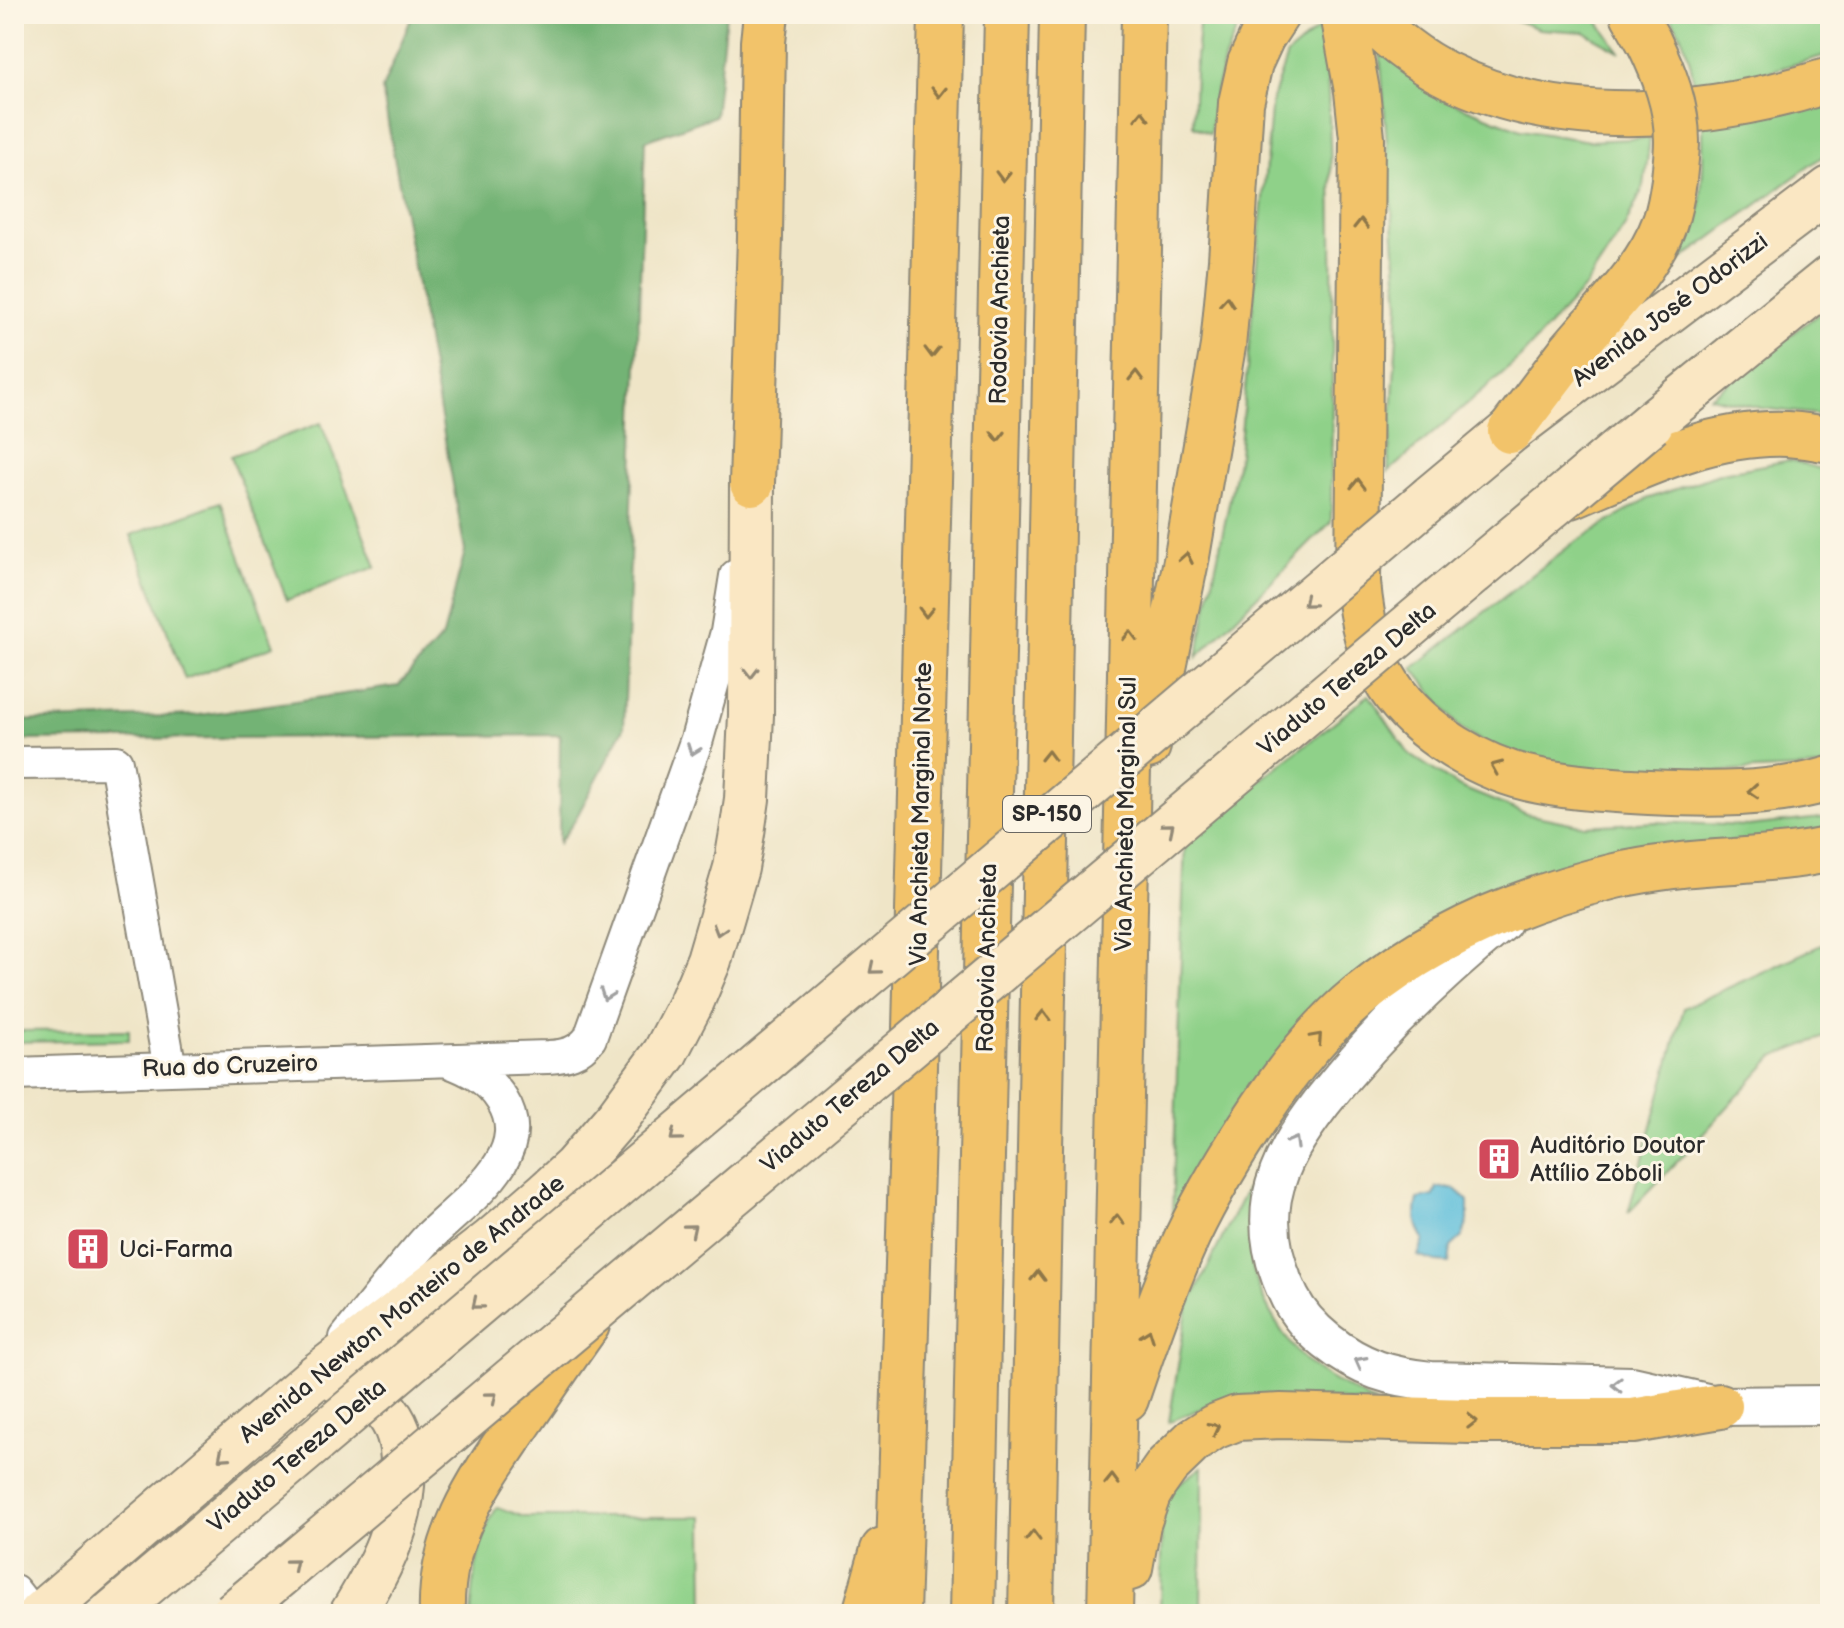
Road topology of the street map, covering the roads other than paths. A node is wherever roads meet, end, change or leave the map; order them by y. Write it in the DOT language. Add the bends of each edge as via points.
graph roads {
  1 [pos="766,14"];
  2 [pos="941,14"];
  3 [pos="1007,14"];
  4 [pos="1062,14"];
  5 [pos="1144,14"];
  6 [pos="1277,14"];
  7 [pos="1343,14"];
  8 [pos="1364,14"];
  9 [pos="1641,28"];
  10 [pos="1830,80"];
  11 [pos="1830,189"];
  12 [pos="1830,278"];
  13 [pos="1510,431"];
  14 [pos="1830,440"];
  15 [pos="752,483"];
  16 [pos="1559,501"];
  17 [pos="14,763"];
  18 [pos="1830,779"];
  19 [pos="1830,849"];
  20 [pos="1125,854"];
  21 [pos="1523,905"];
  22 [pos="445,1060"];
  23 [pos="170,1069"];
  24 [pos="14,1074"];
  25 [pos="598,1308"];
  26 [pos="314,1378"];
  27 [pos="1830,1405"];
  28 [pos="1720,1406"];
  29 [pos="1113,1435"];
  30 [pos="902,1487"];
  31 [pos="14,1591"];
  32 [pos="32,1614"];
  33 [pos="40,1614"];
  34 [pos="111,1614"];
  35 [pos="233,1614"];
  36 [pos="352,1614"];
  37 [pos="442,1614"];
  38 [pos="865,1614"];
  39 [pos="897,1614"];
  40 [pos="972,1614"];
  41 [pos="1031,1614"];
  42 [pos="1110,1614"];
  43 [pos="1122,1614"];
  1 -- 15 [label="highway"];
  2 -- 30 [label="highway, Via Anchieta Marginal Norte, one-way"];
  3 -- 40 [label="highway, Rodovia Anchieta / SP-150, one-way"];
  41 -- 4 [label="highway, SP-150, one-way"];
  20 -- 5 [label="highway, Via Anchieta Marginal Sul / SP-150, one-way"];
  20 -- 6 [label="highway, one-way" via="1187,556 1223,346 1241,103 1250,63"];
  18 -- 7 [label="highway, one-way" via="1714,793 1538,781 1451,745 1388,685 1364,628 1358,582 1362,138"];
  8 -- 10 [label="highway" via="1447,75 1501,96 1567,110 1645,113 1701,108"];
  9 -- 13 [label="highway, bridge" via="1662,69 1677,141 1664,224 1630,281"];
  11 -- 13 [label="main road, Avenida José Odorizzi"];
  12 -- 16 [label="main road, Viaduto Tereza Delta, bridge"];
  13 -- 34 [label="main road, Viaduto Tereza Delta, one-way, bridge"];
  14 -- 16 [label="highway" via="1785,434 1710,442"];
  15 -- 22 [label="street, Rua do Cruzeiro, one-way" via="727,632 701,726 590,1038 563,1056"];
  15 -- 26 [label="main road, Avenida Newton Monteiro de Andrade, one-way" via="747,799 723,917 691,1003 665,1053 574,1168 491,1241"];
  25 -- 16 [label="main road, Viaduto Tereza Delta, one-way, bridge"];
  17 -- 23 [label="street" via="116,762"];
  19 -- 21 [label="highway" via="1658,867"];
  29 -- 20 [label="highway, Via Anchieta Marginal Sul / SP-150, one-way"];
  28 -- 21 [label="street, one-way" via="1632,1386 1431,1381 1376,1370 1339,1350 1305,1321 1275,1264 1269,1219 1272,1196 1303,1126 1411,1001"];
  29 -- 21 [label="highway, one-way" via="1190,1232 1228,1160 1288,1071 1323,1030 1388,974 1445,940"];
  22 -- 23 [label="street, Rua do Cruzeiro"];
  22 -- 26 [label="street" via="471,1070 498,1094 511,1119 502,1163 409,1259"];
  23 -- 24 [label="street, Rua do Cruzeiro"];
  35 -- 25 [label="main road, Viaduto Tereza Delta, one-way, bridge"];
  25 -- 37 [label="highway, bridge" via="482,1479 456,1528"];
  26 -- 33 [label="main road, Avenida Newton Monteiro de Andrade, one-way"];
  26 -- 36 [label="main road" via="360,1387 388,1414 401,1444 398,1521"];
  27 -- 28 [label="street"];
  43 -- 28 [label="highway, one-way" via="1148,1495 1185,1447 1224,1422 1281,1416 1633,1421"];
  42 -- 29 [label="highway, Via Anchieta Marginal Sul / SP-150, one-way"];
  30 -- 38 [label="highway"];
  30 -- 39 [label="highway, Via Anchieta Marginal Norte"];
  31 -- 32 [label="street"];
}
